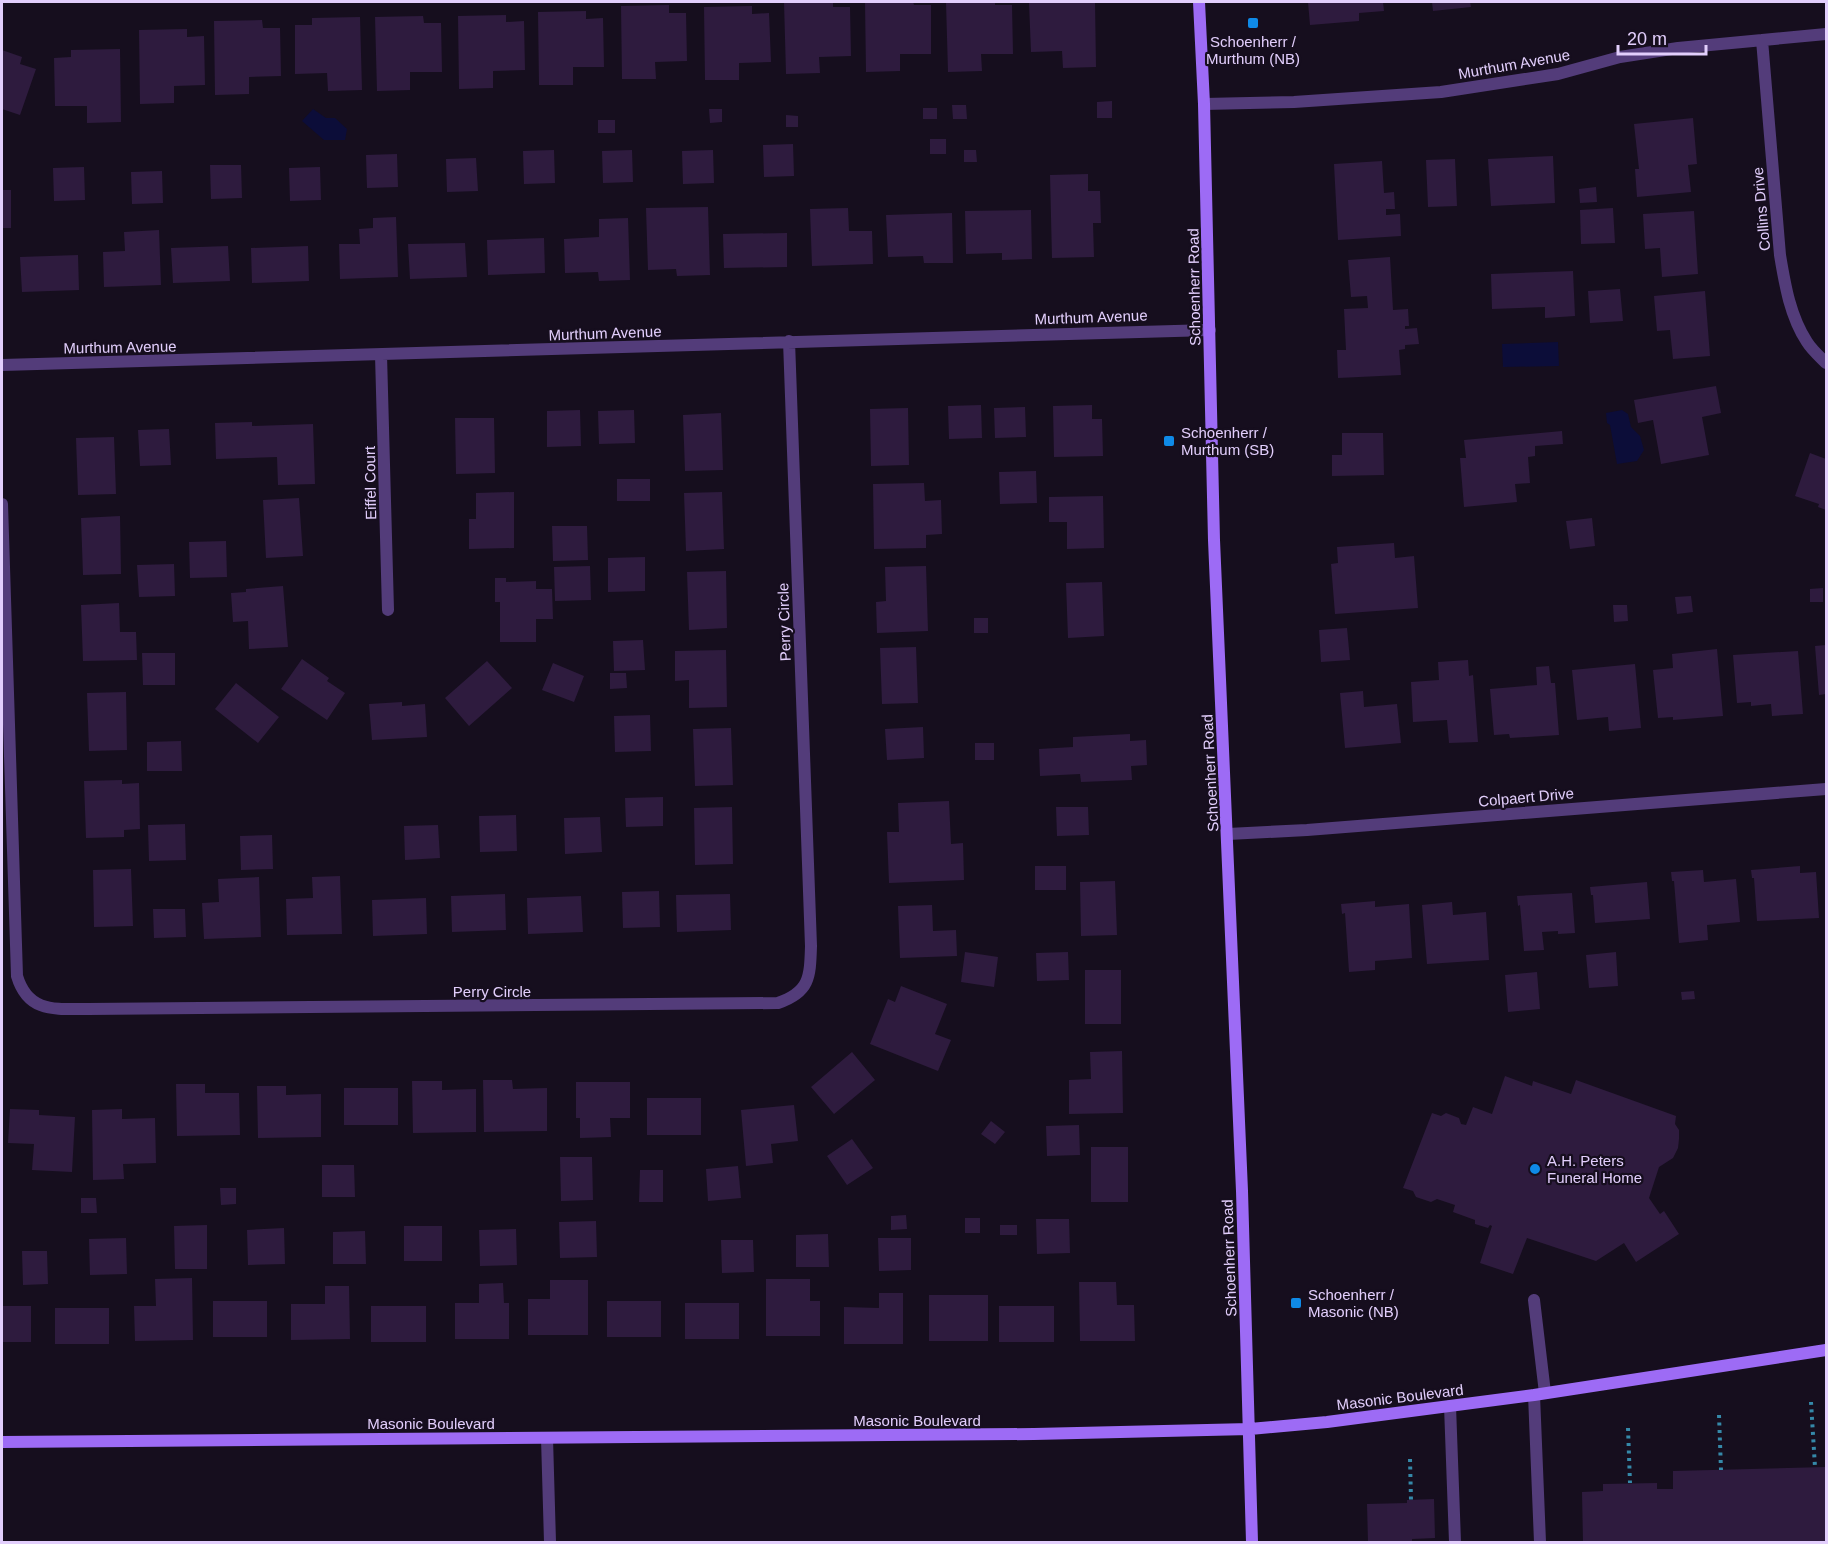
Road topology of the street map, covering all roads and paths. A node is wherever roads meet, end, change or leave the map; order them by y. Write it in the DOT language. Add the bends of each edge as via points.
graph roads {
  1 [pos="1199,2"];
  2 [pos="1827,34"];
  3 [pos="1762,40"];
  4 [pos="1204,104"];
  5 [pos="1210,330"];
  6 [pos="789,341"];
  7 [pos="381,355"];
  8 [pos="1827,363"];
  9 [pos="2,365"];
  10 [pos="2,504"];
  11 [pos="388,610"];
  12 [pos="1827,789"];
  13 [pos="1228,834"];
  14 [pos="1534,1300"];
  15 [pos="1827,1350"];
  16 [pos="1540,1394"];
  17 [pos="1811,1402"];
  18 [pos="1450,1406"];
  19 [pos="1719,1415"];
  20 [pos="1628,1428"];
  21 [pos="1250,1429"];
  22 [pos="547,1438"];
  23 [pos="2,1442"];
  24 [pos="1410,1460"];
  25 [pos="1815,1467"];
  26 [pos="1721,1470"];
  27 [pos="1630,1483"];
  28 [pos="1411,1500"];
  29 [pos="550,1542"];
  30 [pos="1252,1542"];
  31 [pos="1455,1542"];
  32 [pos="1540,1542"];
  1 -- 4 [label="street, Schoenherr Road"];
  2 -- 3 [label="street, Murthum Avenue"];
  3 -- 4 [label="street, Murthum Avenue" via="1620,57 1558,74 1441,92"];
  3 -- 8 [label="street, Collins Drive" via="1785,286 1792,313 1807,343"];
  4 -- 5 [label="street, Schoenherr Road"];
  5 -- 6 [label="street, Murthum Avenue"];
  5 -- 13 [label="street, Schoenherr Road" via="1214,540"];
  6 -- 7 [label="street, Murthum Avenue"];
  6 -- 10 [label="street, Perry Circle" via="811,946 805,985 794,997 778,1003 100,1009 38,1005 26,996 17,976"];
  7 -- 9 [label="street, Murthum Avenue"];
  7 -- 11 [label="street, Eiffel Court"];
  12 -- 13 [label="street, Colpaert Drive"];
  13 -- 21 [label="street, Schoenherr Road"];
  14 -- 16 [label="street"];
  15 -- 16 [label="street, Masonic Boulevard"];
  16 -- 18 [label="street, Masonic Boulevard"];
  16 -- 32 [label="street"];
  17 -- 25 [label="path"];
  18 -- 21 [label="street, Masonic Boulevard"];
  18 -- 31 [label="street"];
  19 -- 26 [label="path"];
  20 -- 27 [label="path"];
  21 -- 22 [label="street, Masonic Boulevard"];
  21 -- 30 [label="street, Schoenherr Road"];
  22 -- 23 [label="street, Masonic Boulevard"];
  22 -- 29 [label="street"];
  24 -- 28 [label="path"];
}
